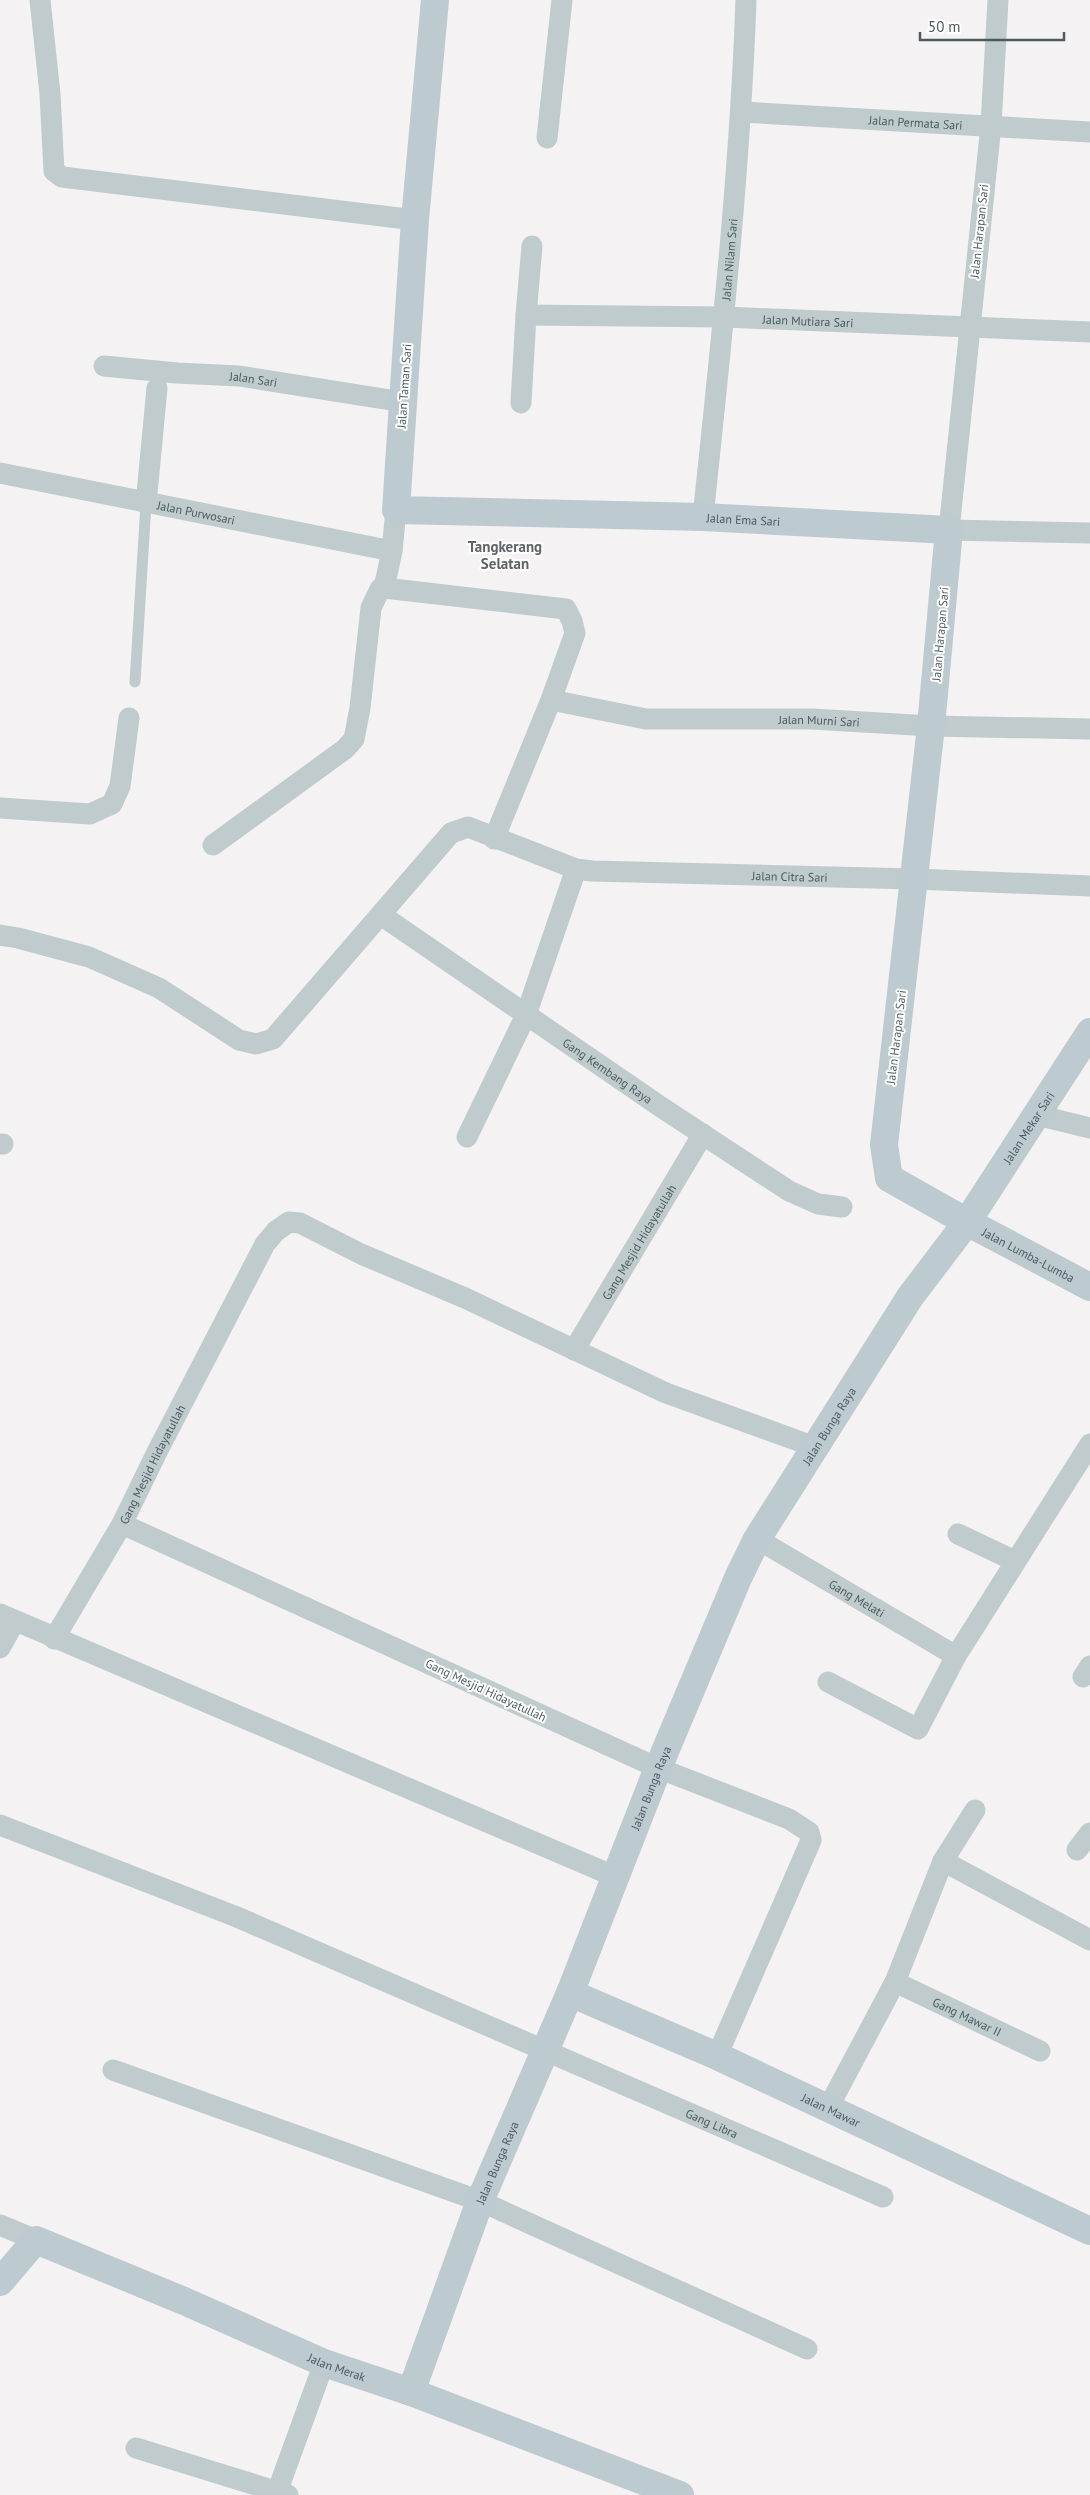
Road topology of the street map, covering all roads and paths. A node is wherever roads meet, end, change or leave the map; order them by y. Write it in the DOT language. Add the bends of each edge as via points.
graph roads {
  1 [pos="40,0"];
  2 [pos="436,0"];
  3 [pos="562,0"];
  4 [pos="746,0"];
  5 [pos="998,0"];
  6 [pos="742,112"];
  7 [pos="990,125"];
  8 [pos="1090,132"];
  9 [pos="547,138"];
  10 [pos="415,220"];
  11 [pos="532,246"];
  12 [pos="526,315"];
  13 [pos="724,317"];
  14 [pos="969,326"];
  15 [pos="1090,332"];
  16 [pos="104,366"];
  17 [pos="158,388"];
  18 [pos="403,402"];
  19 [pos="521,403"];
  20 [pos="0,473"];
  21 [pos="146,504"];
  22 [pos="396,510"];
  23 [pos="703,518"];
  24 [pos="949,530"];
  25 [pos="1090,533"];
  26 [pos="392,551"];
  27 [pos="384,588"];
  28 [pos="135,682"];
  29 [pos="551,700"];
  30 [pos="129,718"];
  31 [pos="932,726"];
  32 [pos="1090,729"];
  33 [pos="0,808"];
  34 [pos="494,839"];
  35 [pos="212,845"];
  36 [pos="576,869"];
  37 [pos="914,879"];
  38 [pos="1090,886"];
  39 [pos="381,915"];
  40 [pos="0,935"];
  41 [pos="526,1015"];
  42 [pos="1090,1032"];
  43 [pos="1036,1115"];
  44 [pos="1090,1128"];
  45 [pos="703,1134"];
  46 [pos="467,1137"];
  47 [pos="842,1207"];
  48 [pos="967,1222"];
  49 [pos="1090,1287"];
  50 [pos="574,1350"];
  51 [pos="1090,1444"];
  52 [pos="815,1447"];
  53 [pos="122,1524"];
  54 [pos="958,1534"];
  55 [pos="757,1539"];
  56 [pos="1015,1561"];
  57 [pos="7,1618"];
  58 [pos="54,1639"];
  59 [pos="0,1648"];
  60 [pos="956,1656"];
  61 [pos="828,1682"];
  62 [pos="658,1768"];
  63 [pos="975,1810"];
  64 [pos="0,1825"];
  65 [pos="943,1861"];
  66 [pos="616,1877"];
  67 [pos="1090,1940"];
  68 [pos="895,1982"];
  69 [pos="570,1993"];
  70 [pos="544,2048"];
  71 [pos="1040,2051"];
  72 [pos="717,2056"];
  73 [pos="113,2070"];
  74 [pos="828,2108"];
  75 [pos="883,2196"];
  76 [pos="480,2201"];
  77 [pos="0,2225"];
  78 [pos="1090,2231"];
  79 [pos="36,2240"];
  80 [pos="0,2282"];
  81 [pos="807,2349"];
  82 [pos="324,2363"];
  83 [pos="411,2392"];
  84 [pos="136,2448"];
  85 [pos="281,2494"];
  86 [pos="680,2495"];
  1 -- 10 [label="street" via="54,171 62,177"];
  2 -- 10 [label="street, Jalan Taman Sari"];
  3 -- 9 [label="street"];
  4 -- 6 [label="street, Jalan Nilam Sari"];
  5 -- 7 [label="street, Jalan Harapan Sari"];
  6 -- 7 [label="street, Jalan Permata Sari"];
  6 -- 13 [label="street, Jalan Nilam Sari"];
  7 -- 8 [label="street, Jalan Permata Sari"];
  7 -- 14 [label="street, Jalan Harapan Sari"];
  10 -- 18 [label="street, Jalan Taman Sari"];
  11 -- 12 [label="street"];
  12 -- 13 [label="street, Jalan Mutiara Sari"];
  12 -- 19 [label="street"];
  13 -- 14 [label="street, Jalan Mutiara Sari"];
  13 -- 23 [label="street, Jalan Nilam Sari"];
  14 -- 15 [label="street, Jalan Mutiara Sari"];
  14 -- 24 [label="street, Jalan Harapan Sari"];
  16 -- 18 [label="street, Jalan Sari" via="239,376"];
  17 -- 21 [label="street"];
  18 -- 22 [label="street, Jalan Taman Sari"];
  20 -- 21 [label="street, Jalan Purwosari"];
  21 -- 26 [label="street, Jalan Purwosari"];
  21 -- 28 [label="lane"];
  22 -- 23 [label="street, Jalan Ema Sari"];
  22 -- 26 [label="street, Jalan Taman Sari"];
  23 -- 24 [label="street, Jalan Ema Sari"];
  24 -- 25 [label="street, Jalan Ema Sari"];
  24 -- 31 [label="street, Jalan Harapan Sari"];
  26 -- 27 [label="street, Jalan Taman Sari"];
  27 -- 29 [label="street" via="566,609 574,632"];
  27 -- 35 [label="street" via="380,589 370,608 354,739 344,750"];
  29 -- 31 [label="street, Jalan Murni Sari" via="646,719 812,719"];
  29 -- 34 [label="street"];
  30 -- 33 [label="street" via="120,786 112,804 90,814"];
  31 -- 32 [label="street, Jalan Murni Sari"];
  31 -- 37 [label="street, Jalan Harapan Sari"];
  34 -- 36 [label="street, Jalan Citra Sari"];
  34 -- 39 [label="street, Jalan Citra Sari" via="468,827 451,833"];
  36 -- 37 [label="street, Jalan Citra Sari"];
  36 -- 41 [label="street"];
  37 -- 38 [label="street, Jalan Citra Sari"];
  37 -- 48 [label="street, Jalan Harapan Sari" via="884,1145 890,1178"];
  39 -- 40 [label="street" via="273,1039 256,1044 239,1040 158,988 89,957"];
  39 -- 41 [label="street, Gang Kembang Raya"];
  41 -- 45 [label="street, Gang Kembang Raya"];
  41 -- 46 [label="street"];
  42 -- 43 [label="street, Jalan Mekar Sari"];
  43 -- 44 [label="street"];
  43 -- 48 [label="street, Jalan Mekar Sari"];
  45 -- 47 [label="street, Gang Kembang Raya" via="789,1191 818,1204"];
  45 -- 50 [label="street, Gang Mesjid Hidayatullah"];
  48 -- 49 [label="street, Jalan Lumba-Lumba"];
  48 -- 52 [label="street, Jalan Bunga Raya" via="910,1297"];
  50 -- 52 [label="street, Gang Mesjid Hidayatullah" via="666,1393"];
  50 -- 53 [label="street, Gang Mesjid Hidayatullah" via="300,1223 290,1222 265,1244"];
  51 -- 56 [label="street"];
  52 -- 55 [label="street, Jalan Bunga Raya"];
  53 -- 58 [label="street"];
  53 -- 62 [label="street, Gang Mesjid Hidayatullah"];
  54 -- 56 [label="street"];
  55 -- 60 [label="street, Gang Melati"];
  55 -- 62 [label="street, Jalan Bunga Raya"];
  56 -- 60 [label="street"];
  57 -- 58 [label="street"];
  57 -- 59 [label="street"];
  58 -- 66 [label="street"];
  60 -- 61 [label="street" via="918,1729"];
  62 -- 66 [label="street, Jalan Bunga Raya"];
  62 -- 72 [label="street, Gang Mesjid Hidayatullah" via="790,1820 811,1836"];
  63 -- 65 [label="street"];
  64 -- 70 [label="street, Gang Libra" via="237,1917"];
  65 -- 67 [label="street"];
  65 -- 68 [label="street"];
  66 -- 69 [label="street, Jalan Bunga Raya"];
  68 -- 71 [label="street, Gang Mawar II"];
  68 -- 74 [label="street"];
  69 -- 70 [label="street, Jalan Bunga Raya"];
  69 -- 72 [label="street, Jalan Mawar"];
  70 -- 75 [label="street, Gang Libra"];
  70 -- 76 [label="street, Jalan Bunga Raya"];
  72 -- 74 [label="street, Jalan Mawar"];
  73 -- 76 [label="street"];
  74 -- 78 [label="street, Jalan Mawar"];
  76 -- 81 [label="street"];
  76 -- 83 [label="street, Jalan Bunga Raya"];
  77 -- 79 [label="street, Jalan Merak"];
  79 -- 80 [label="street"];
  79 -- 82 [label="street, Jalan Merak" via="184,2300"];
  82 -- 83 [label="street, Jalan Merak"];
  82 -- 85 [label="street"];
  83 -- 86 [label="street, Jalan Merak"];
  84 -- 85 [label="street"];
}
